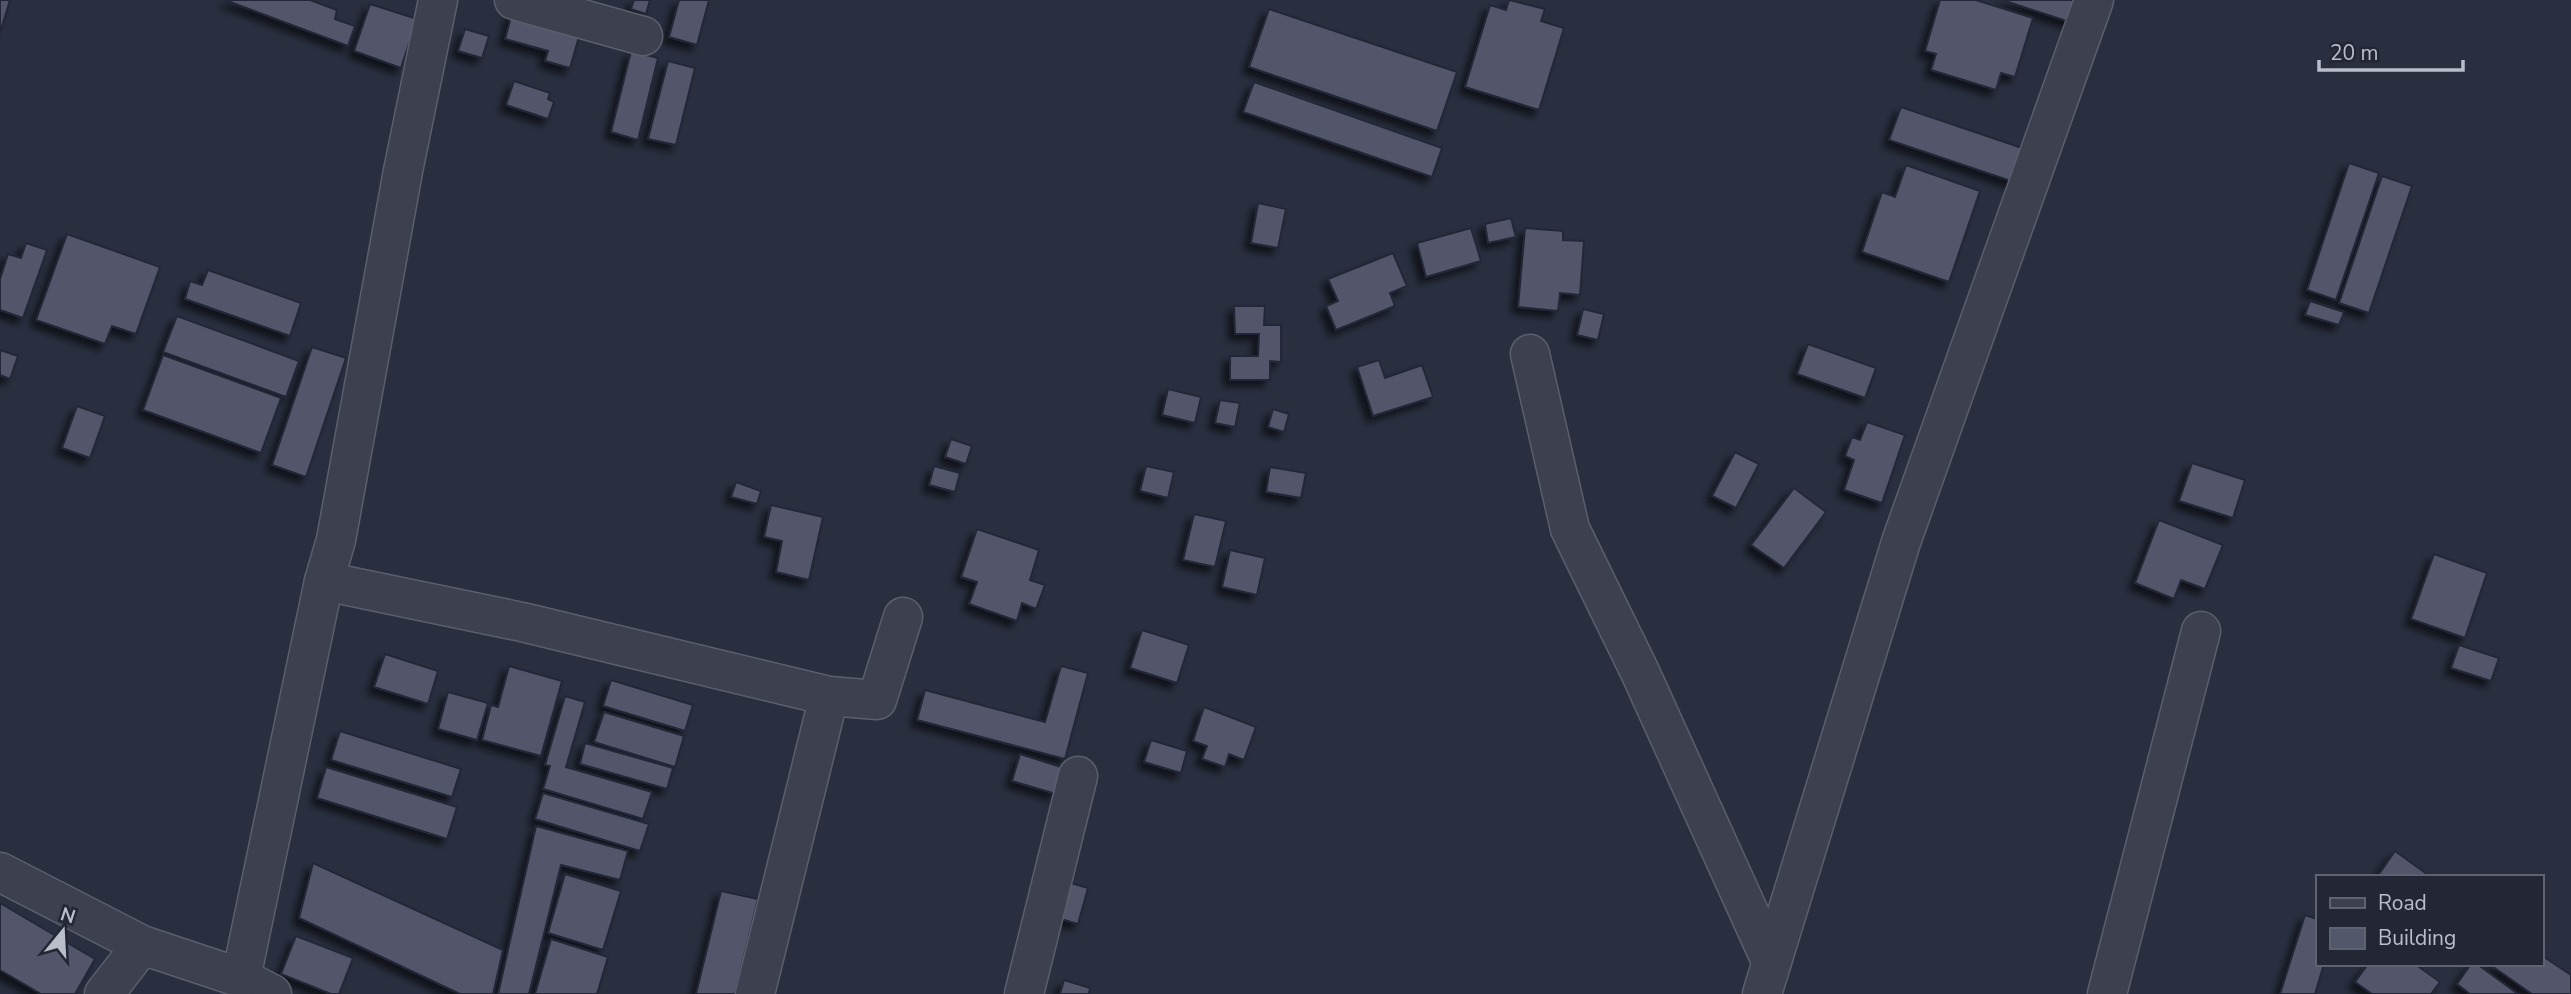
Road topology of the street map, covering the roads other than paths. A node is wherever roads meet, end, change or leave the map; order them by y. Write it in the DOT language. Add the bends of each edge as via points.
graph roads {
  1 [pos="438,0"];
  2 [pos="514,0"];
  3 [pos="2094,0"];
  4 [pos="643,36"];
  5 [pos="1530,354"];
  6 [pos="324,581"];
  7 [pos="903,617"];
  8 [pos="2201,631"];
  9 [pos="829,696"];
  10 [pos="1078,776"];
  11 [pos="0,872"];
  12 [pos="142,945"];
  13 [pos="1767,978"];
  14 [pos="256,986"];
  15 [pos="104,994"];
  16 [pos="755,994"];
  17 [pos="1024,994"];
  18 [pos="2107,994"];
  1 -- 6 [label="street" via="336,540"];
  2 -- 4 [label="street"];
  3 -- 13 [label="street" via="1901,542"];
  5 -- 13 [label="street" via="1570,529 1640,672"];
  6 -- 9 [label="street" via="547,628"];
  6 -- 14 [label="street"];
  7 -- 9 [label="street" via="877,700"];
  8 -- 18 [label="street"];
  9 -- 16 [label="street"];
  10 -- 17 [label="street"];
  11 -- 12 [label="street"];
  12 -- 14 [label="street"];
  12 -- 15 [label="street"];
}
